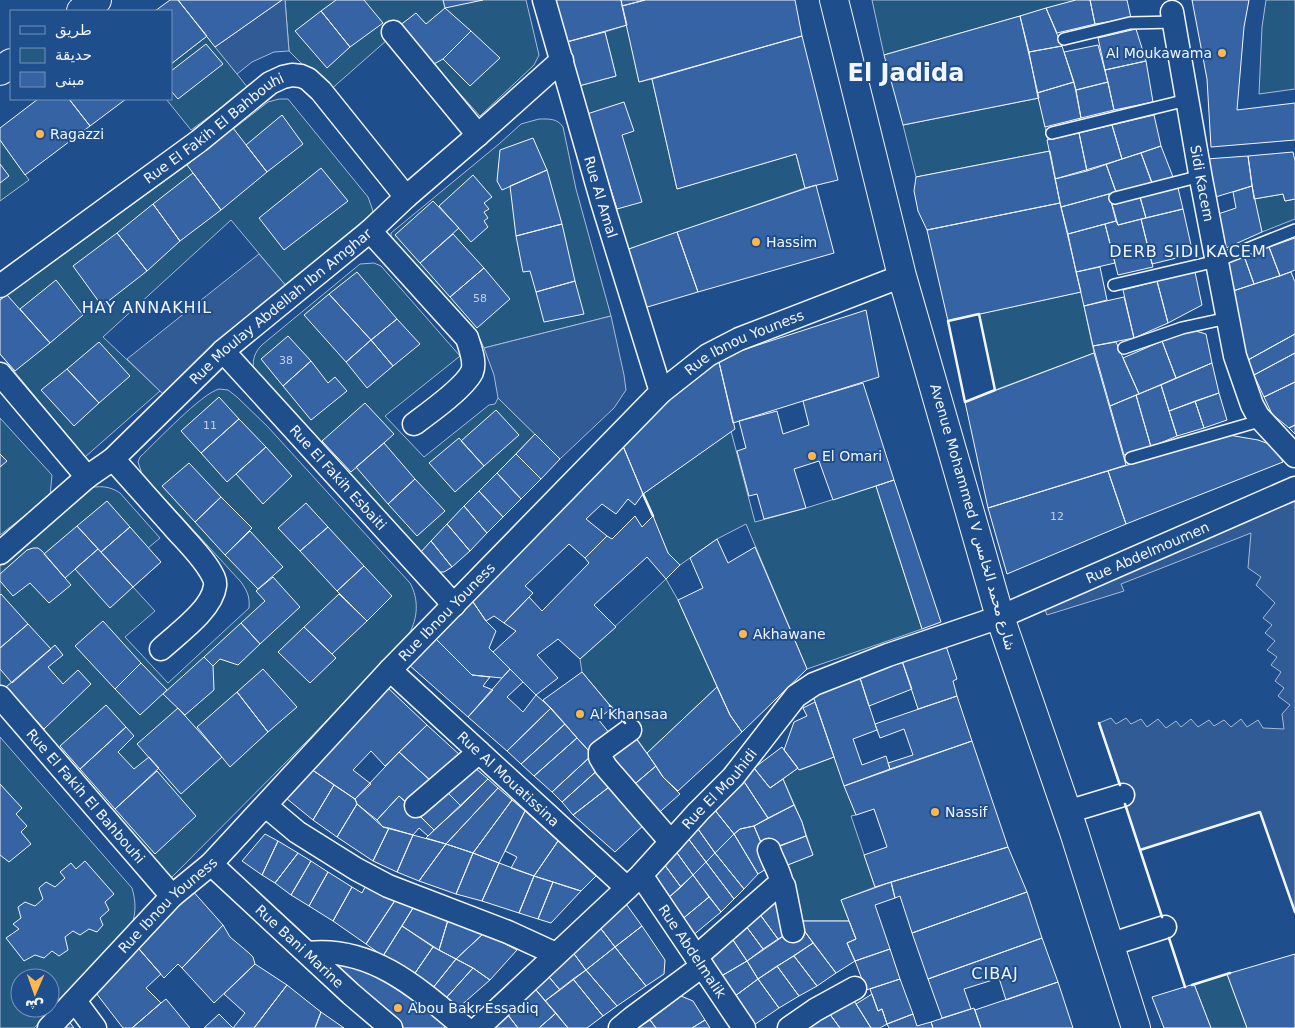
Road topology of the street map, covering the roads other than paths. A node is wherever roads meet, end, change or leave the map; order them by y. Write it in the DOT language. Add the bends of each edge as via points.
graph roads {
  1 [pos="97,0"];
  2 [pos="544,0"];
  3 [pos="834,0"];
  4 [pos="82,10"];
  5 [pos="1173,17"];
  6 [pos="393,32"];
  7 [pos="1064,39"];
  8 [pos="562,60"];
  9 [pos="1188,100"];
  10 [pos="1052,133"];
  11 [pos="478,135"];
  12 [pos="1201,176"];
  13 [pos="406,197"];
  14 [pos="1115,198"];
  15 [pos="1295,230"];
  16 [pos="370,231"];
  17 [pos="1217,261"];
  18 [pos="902,276"];
  19 [pos="1114,285"];
  20 [pos="0,286"];
  21 [pos="1228,318"];
  22 [pos="1124,348"];
  23 [pos="223,351"];
  24 [pos="0,374"];
  25 [pos="661,392"];
  26 [pos="1263,420"];
  27 [pos="414,424"];
  28 [pos="1295,456"];
  29 [pos="1131,458"];
  30 [pos="113,459"];
  31 [pos="87,478"];
  32 [pos="1295,488"];
  33 [pos="0,553"];
  34 [pos="454,605"];
  35 [pos="1000,617"];
  36 [pos="161,649"];
  37 [pos="390,670"];
  38 [pos="0,698"];
  39 [pos="630,730"];
  40 [pos="479,752"];
  41 [pos="1123,795"];
  42 [pos="266,806"];
  43 [pos="416,806"];
  44 [pos="1067,812"];
  45 [pos="671,842"];
  46 [pos="768,850"];
  47 [pos="211,864"];
  48 [pos="634,882"];
  49 [pos="779,885"];
  50 [pos="172,896"];
  51 [pos="1165,927"];
  52 [pos="793,931"];
  53 [pos="1109,945"];
  54 [pos="308,953"];
  55 [pos="556,954"];
  56 [pos="699,962"];
  57 [pos="855,988"];
  58 [pos="75,1001"];
  59 [pos="49,1028"];
  60 [pos="96,1028"];
  61 [pos="391,1028"];
  62 [pos="465,1028"];
  63 [pos="478,1028"];
  64 [pos="620,1028"];
  65 [pos="744,1028"];
  66 [pos="789,1028"];
  67 [pos="1136,1028"];
  1 -- 4 [label="street"];
  2 -- 8 [label="street, Rue Al Amal"];
  3 -- 18 [label="street, Avenue Mohammed V شارع محمد الخامس"];
  5 -- 7 [label="lane" via="1130,23"];
  5 -- 9 [label="street, Sidi Kacem"];
  6 -- 11 [label="street"];
  8 -- 11 [label="street, Rue Moulay Abdellah Ibn Amghar"];
  8 -- 25 [label="street, Rue Al Amal"];
  9 -- 10 [label="lane"];
  9 -- 12 [label="street, Sidi Kacem"];
  11 -- 13 [label="street, Rue Moulay Abdellah Ibn Amghar"];
  12 -- 14 [label="lane"];
  12 -- 17 [label="street, Sidi Kacem"];
  13 -- 16 [label="street, Rue Moulay Abdellah Ibn Amghar"];
  13 -- 20 [label="street, Rue El Fakih El Bahbouhi" via="321,91 308,79 292,75 270,83 199,141"];
  15 -- 17 [label="lane"];
  16 -- 23 [label="street, Rue Moulay Abdellah Ibn Amghar"];
  16 -- 27 [label="street" via="467,338 473,358 472,371 467,379"];
  17 -- 19 [label="lane"];
  17 -- 21 [label="street, Sidi Kacem"];
  18 -- 25 [label="street, Rue Ibnou Youness" via="739,339 708,356"];
  18 -- 35 [label="street, Avenue Mohammed V شارع محمد الخامس"];
  21 -- 22 [label="lane" via="1182,328"];
  21 -- 26 [label="street, Sidi Kacem" via="1246,390"];
  23 -- 30 [label="street, Rue Moulay Abdellah Ibn Amghar"];
  23 -- 34 [label="street, Rue El Fakih Esbaiti"];
  24 -- 31 [label="street"];
  25 -- 34 [label="street, Rue Ibnou Youness"];
  26 -- 28 [label="street, Sidi Kacem"];
  26 -- 29 [label="lane"];
  30 -- 31 [label="street, Rue Moulay Abdellah Ibn Amghar"];
  30 -- 36 [label="street" via="191,546 214,578 213,593 199,615"];
  31 -- 33 [label="street, Rue Moulay Abdellah Ibn Amghar"];
  32 -- 35 [label="street, Rue Abdelmoumen"];
  34 -- 37 [label="street, Rue Ibnou Youness"];
  35 -- 44 [label="street, Avenue Mohammed V شارع محمد الخامس"];
  35 -- 45 [label="street, Rue El Mouhidi" via="888,655 814,684 796,696 733,777"];
  37 -- 40 [label="street, Rue Al Mouatissina"];
  37 -- 42 [label="street, Rue Ibnou Youness"];
  38 -- 50 [label="street, Rue El Fakih El Bahbouhi"];
  39 -- 45 [label="street" via="600,752 600,757"];
  40 -- 43 [label="street"];
  40 -- 48 [label="street, Rue Al Mouatissina"];
  41 -- 44 [label="street"];
  42 -- 47 [label="street, Rue Ibnou Youness"];
  42 -- 55 [label="street" via="311,842 388,886"];
  44 -- 53 [label="street, Avenue Mohammed V شارع محمد الخامس"];
  45 -- 48 [label="street, Rue El Mouhidi"];
  46 -- 49 [label="street" via="781,877"];
  47 -- 50 [label="street, Rue Ibnou Youness"];
  47 -- 54 [label="street, Rue Bani Marine"];
  48 -- 55 [label="street, Rue El Mouhidi"];
  48 -- 56 [label="street, Rue Abdelmalik"];
  49 -- 52 [label="street" via="784,886"];
  49 -- 56 [label="street"];
  50 -- 58 [label="street, Rue Ibnou Youness"];
  51 -- 53 [label="street"];
  53 -- 67 [label="street, Avenue Mohammed V شارع محمد الخامس"];
  54 -- 61 [label="street, Rue Bani Marine"];
  54 -- 62 [label="street" via="339,953 375,963 423,992"];
  55 -- 63 [label="street, Rue El Mouhidi"];
  56 -- 64 [label="street"];
  56 -- 65 [label="street, Rue Abdelmalik"];
  57 -- 66 [label="street"];
  58 -- 59 [label="street, Rue Ibnou Youness"];
  58 -- 60 [label="street"];
}
